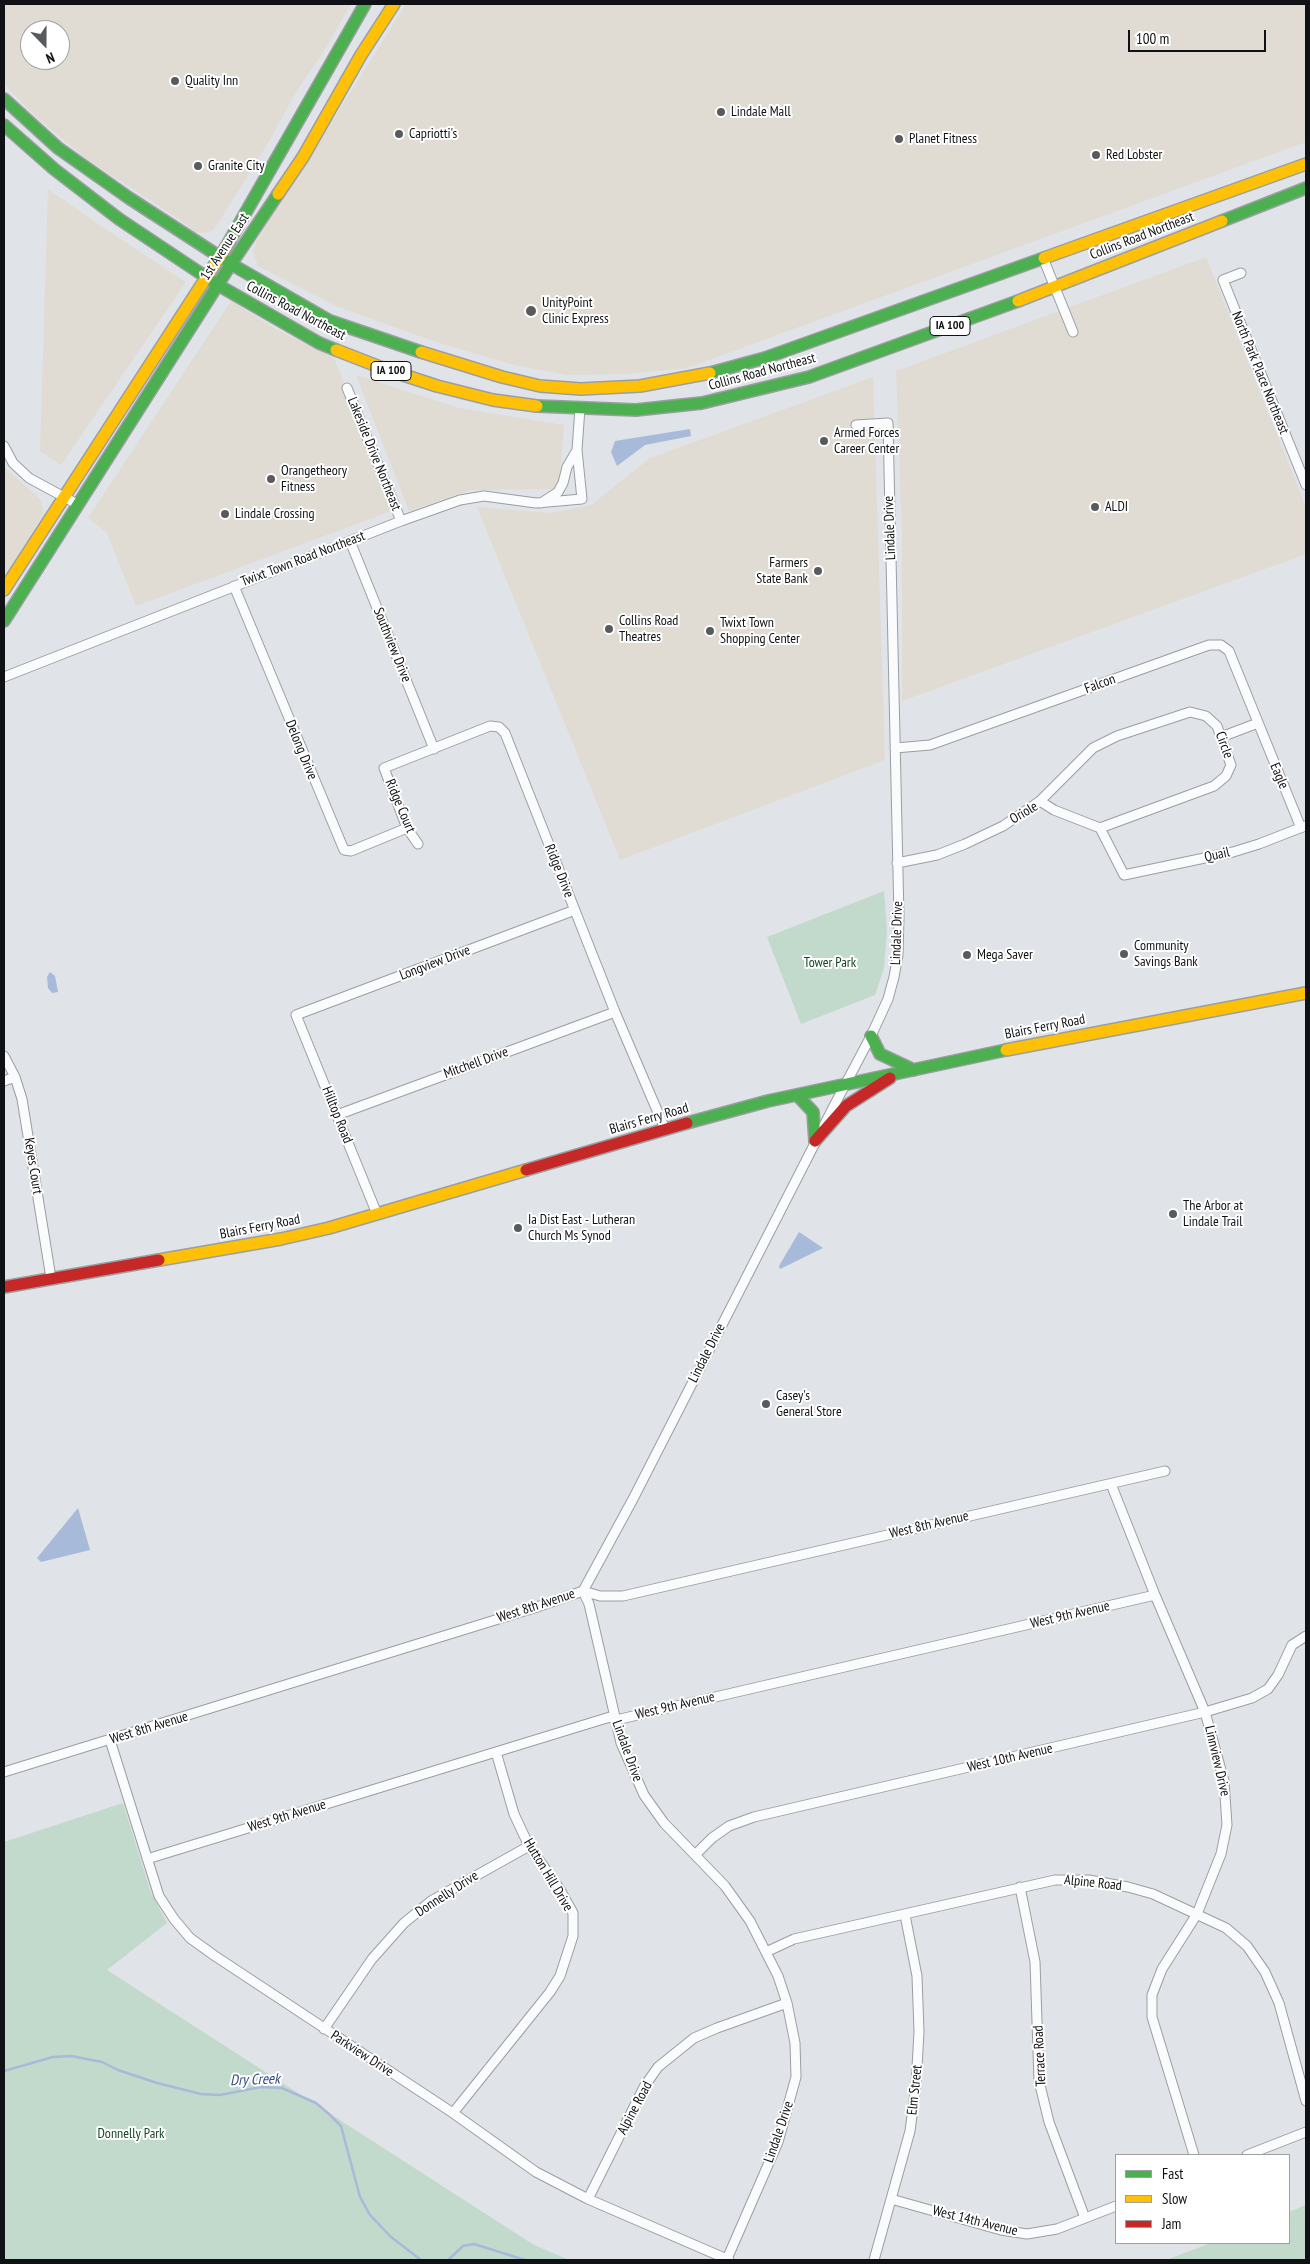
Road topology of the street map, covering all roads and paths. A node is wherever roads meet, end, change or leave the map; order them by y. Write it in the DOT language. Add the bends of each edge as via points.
graph roads {
  1 [pos="365,4"];
  2 [pos="394,4"];
  3 [pos="4,99"];
  4 [pos="4,125"];
  5 [pos="1306,164"];
  6 [pos="1306,188"];
  7 [pos="220,257"];
  8 [pos="1043,258"];
  9 [pos="231,264"];
  10 [pos="1241,272"];
  11 [pos="206,278"];
  12 [pos="218,286"];
  13 [pos="1054,288"];
  14 [pos="1072,332"];
  15 [pos="347,388"];
  16 [pos="580,408"];
  17 [pos="856,425"];
  18 [pos="4,446"];
  19 [pos="577,450"];
  20 [pos="1306,485"];
  21 [pos="62,496"];
  22 [pos="541,503"];
  23 [pos="77,504"];
  24 [pos="402,521"];
  25 [pos="350,541"];
  26 [pos="234,586"];
  27 [pos="4,590"];
  28 [pos="4,621"];
  29 [pos="24,669"];
  30 [pos="4,671"];
  31 [pos="4,677"];
  32 [pos="1258,724"];
  33 [pos="1221,737"];
  34 [pos="895,748"];
  35 [pos="434,749"];
  36 [pos="384,768"];
  37 [pos="1040,801"];
  38 [pos="1304,827"];
  39 [pos="407,828"];
  40 [pos="1100,828"];
  41 [pos="418,844"];
  42 [pos="897,863"];
  43 [pos="575,910"];
  44 [pos="1306,993"];
  45 [pos="615,1012"];
  46 [pos="296,1015"];
  47 [pos="871,1036"];
  48 [pos="4,1056"];
  49 [pos="914,1070"];
  50 [pos="899,1073"];
  51 [pos="15,1077"];
  52 [pos="4,1081"];
  53 [pos="844,1085"];
  54 [pos="797,1095"];
  55 [pos="337,1115"];
  56 [pos="664,1129"];
  57 [pos="815,1141"];
  58 [pos="377,1214"];
  59 [pos="51,1278"];
  60 [pos="4,1287"];
  61 [pos="1165,1471"];
  62 [pos="1110,1484"];
  63 [pos="583,1591"];
  64 [pos="1155,1595"];
  65 [pos="1305,1636"];
  66 [pos="1205,1712"];
  67 [pos="616,1720"];
  68 [pos="110,1740"];
  69 [pos="496,1752"];
  70 [pos="4,1772"];
  71 [pos="529,1846"];
  72 [pos="695,1855"];
  73 [pos="147,1860"];
  74 [pos="1020,1887"];
  75 [pos="1196,1914"];
  76 [pos="905,1915"];
  77 [pos="766,1952"];
  78 [pos="787,2003"];
  79 [pos="324,2029"];
  80 [pos="1306,2101"];
  81 [pos="453,2113"];
  82 [pos="1306,2132"];
  83 [pos="1194,2154"];
  84 [pos="1250,2154"];
  85 [pos="588,2199"];
  86 [pos="891,2199"];
  87 [pos="1115,2206"];
  88 [pos="1085,2218"];
  89 [pos="728,2260"];
  90 [pos="874,2260"];
  1 -- 7 [label="main road, 1st Avenue East"];
  2 -- 9 [label="main road, 1st Avenue East" via="302,157"];
  3 -- 7 [label="main road, IA 100" via="58,148"];
  4 -- 11 [label="main road, IA 100" via="119,219"];
  5 -- 8 [label="main road, Collins Road Northeast / IA 100"];
  6 -- 13 [label="main road, Collins Road Northeast / IA 100"];
  7 -- 9 [label="main road, IA 100"];
  7 -- 11 [label="main road, 1st Avenue East"];
  8 -- 9 [label="main road, Collins Road Northeast / IA 100" via="765,358 702,376 640,386 581,389 540,386 502,377 390,343 330,320"];
  8 -- 13 [label="street"];
  9 -- 12 [label="main road, 1st Avenue East"];
  10 -- 20 [label="street, North Park Place Northeast" via="1223,280"];
  11 -- 12 [label="main road, IA 100"];
  11 -- 21 [label="main road, 1st Avenue East"];
  12 -- 16 [label="main road, Collins Road Northeast / IA 100" via="319,343 385,369 493,400 542,408"];
  12 -- 23 [label="main road, 1st Avenue East"];
  13 -- 14 [label="street"];
  13 -- 16 [label="main road, Collins Road Northeast / IA 100" via="800,379 702,403 636,410"];
  15 -- 24 [label="street, Lakeside Drive Northeast"];
  16 -- 19 [label="street, Twixt Town Road Northeast"];
  17 -- 34 [label="street, Lindale Drive" via="888,423"];
  18 -- 21 [label="street" via="13,463 29,478"];
  19 -- 22 [label="street, Twixt Town Road Northeast" via="558,492"];
  19 -- 22 [label="street, Twixt Town Road Northeast" via="582,499"];
  21 -- 23 [label="street"];
  21 -- 27 [label="main road, 1st Avenue East"];
  22 -- 24 [label="street, Twixt Town Road Northeast" via="484,496 460,500"];
  23 -- 28 [label="main road, 1st Avenue East"];
  24 -- 25 [label="street, Twixt Town Road Northeast"];
  25 -- 26 [label="street, Twixt Town Road Northeast"];
  25 -- 35 [label="street, Southview Drive"];
  26 -- 29 [label="street, Twixt Town Road Northeast"];
  26 -- 39 [label="street, Delong Drive" via="344,850 351,851"];
  29 -- 30 [label="street"];
  29 -- 31 [label="street, Twixt Town Road Northeast"];
  32 -- 33 [label="street"];
  32 -- 34 [label="street, Falcon" via="1229,651 1221,645 1209,645 930,744"];
  32 -- 38 [label="street, Eagle"];
  33 -- 37 [label="street, Circle" via="1217,726 1206,716 1190,712 1117,736 1092,748"];
  33 -- 40 [label="street, Circle" via="1231,765 1226,776 1214,786"];
  34 -- 42 [label="street, Lindale Drive"];
  35 -- 36 [label="street, Ridge Drive"];
  35 -- 43 [label="street, Ridge Drive" via="490,726 499,727 505,733"];
  36 -- 39 [label="street, Ridge Court"];
  37 -- 40 [label="street, Oriole"];
  37 -- 42 [label="street, Oriole" via="1003,826 966,844 937,855"];
  38 -- 40 [label="street, Quail" via="1233,852 1124,875"];
  39 -- 41 [label="street, Ridge Court"];
  42 -- 47 [label="street, Lindale Drive" via="898,955 888,999"];
  43 -- 45 [label="street, Ridge Drive"];
  43 -- 46 [label="street, Longview Drive"];
  44 -- 49 [label="main road, Blairs Ferry Road"];
  45 -- 55 [label="street, Mitchell Drive"];
  45 -- 56 [label="street, Ridge Drive"];
  46 -- 55 [label="street, Hilltop Road"];
  47 -- 49 [label="main road" via="880,1054"];
  47 -- 53 [label="street, Lindale Drive"];
  48 -- 51 [label="street, Keyes Court"];
  49 -- 50 [label="main road, Blairs Ferry Road"];
  50 -- 53 [label="main road, Blairs Ferry Road"];
  50 -- 57 [label="main road" via="846,1106"];
  51 -- 52 [label="street"];
  51 -- 59 [label="street, Keyes Court" via="22,1099"];
  53 -- 54 [label="main road, Blairs Ferry Road"];
  53 -- 57 [label="street, Lindale Drive"];
  54 -- 56 [label="main road, Blairs Ferry Road"];
  54 -- 57 [label="main road" via="813,1112"];
  55 -- 58 [label="street, Hilltop Road"];
  56 -- 58 [label="main road, Blairs Ferry Road"];
  57 -- 63 [label="street, Lindale Drive"];
  58 -- 59 [label="main road, Blairs Ferry Road" via="281,1239"];
  59 -- 60 [label="main road, Blairs Ferry Road"];
  61 -- 62 [label="street, West 8th Avenue"];
  62 -- 63 [label="street, West 8th Avenue" via="622,1596 600,1596"];
  62 -- 64 [label="street, Linnview Drive"];
  63 -- 67 [label="street, Lindale Drive" via="589,1604"];
  63 -- 68 [label="street, West 8th Avenue"];
  64 -- 66 [label="street, Linnview Drive"];
  64 -- 67 [label="street, West 9th Avenue"];
  65 -- 66 [label="street, West 10th Avenue" via="1292,1645 1268,1689 1244,1701"];
  66 -- 72 [label="street, West 10th Avenue" via="754,1817 729,1826"];
  66 -- 75 [label="street, Linnview Drive" via="1224,1781 1227,1825 1221,1854"];
  67 -- 69 [label="street, West 9th Avenue" via="610,1717"];
  67 -- 72 [label="street, Lindale Drive" via="624,1750 644,1795 664,1823"];
  68 -- 70 [label="street, West 8th Avenue"];
  68 -- 73 [label="street, Parkview Drive"];
  69 -- 71 [label="street, Hutton Hill Drive" via="514,1814"];
  69 -- 73 [label="street, West 9th Avenue"];
  71 -- 79 [label="street, Donnelly Drive" via="431,1901 404,1923 372,1959"];
  71 -- 81 [label="street, Hutton Hill Drive" via="573,1913 573,1936 560,1976 550,1992"];
  72 -- 77 [label="street, Lindale Drive" via="725,1886 750,1921"];
  73 -- 79 [label="street, Parkview Drive" via="160,1896 190,1938"];
  74 -- 75 [label="street, Alpine Road" via="1055,1880 1089,1880 1153,1894"];
  74 -- 76 [label="street, Alpine Road"];
  74 -- 88 [label="street, Terrace Road" via="1035,1962 1039,2081 1049,2122"];
  75 -- 80 [label="street, Alpine Road" via="1226,1928 1247,1946 1265,1972 1279,2003"];
  75 -- 83 [label="street, Linnview Drive" via="1162,1969 1152,1995 1152,2017"];
  76 -- 77 [label="street, Alpine Road" via="794,1939"];
  76 -- 86 [label="street, Elm Street" via="917,1976 919,2032 910,2131"];
  77 -- 78 [label="street, Lindale Drive"];
  78 -- 85 [label="street, Alpine Road" via="694,2038 658,2067 644,2087"];
  78 -- 89 [label="street, Lindale Drive" via="795,2043 796,2077 778,2142"];
  79 -- 81 [label="street, Parkview Drive"];
  81 -- 85 [label="street, Parkview Drive" via="536,2172"];
  82 -- 84 [label="street"];
  85 -- 89 [label="street, Parkview Drive"];
  86 -- 88 [label="street, West 14th Avenue" via="1001,2230 1027,2234 1056,2230"];
  86 -- 90 [label="street, Elm Street"];
  87 -- 88 [label="street, West 14th Avenue"];
}
